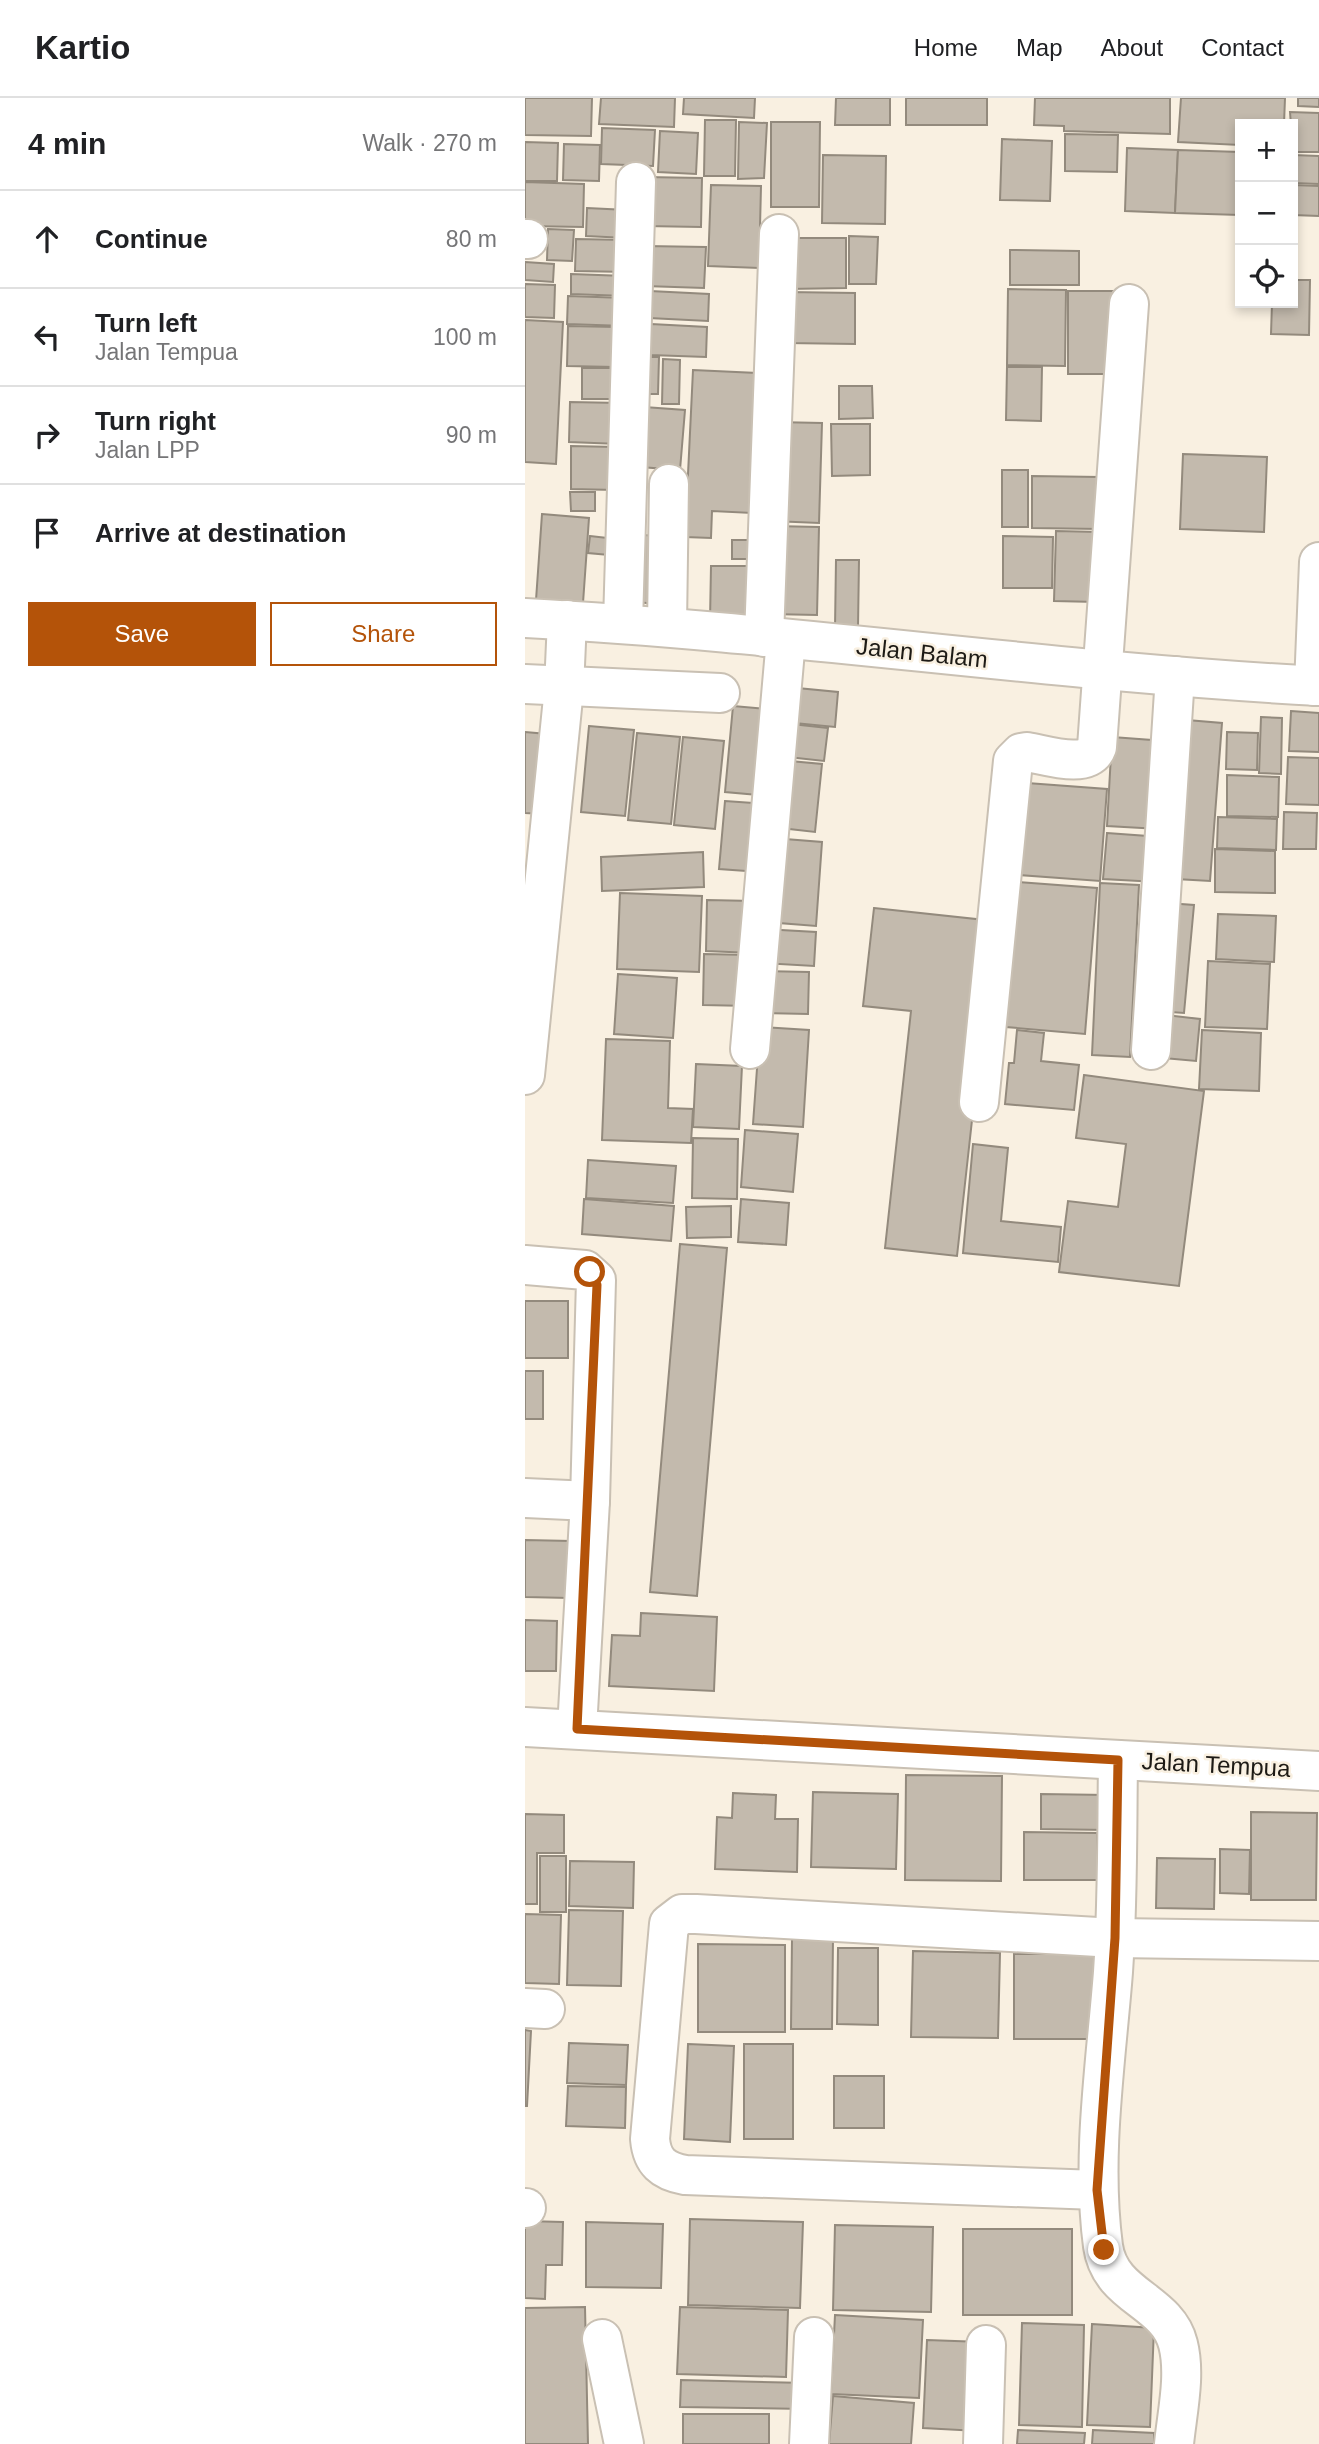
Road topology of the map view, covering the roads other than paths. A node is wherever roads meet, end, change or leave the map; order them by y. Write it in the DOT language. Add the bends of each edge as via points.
graph roads {
  1 [pos="636,182"];
  2 [pos="779,234"];
  3 [pos="1129,304"];
  4 [pos="669,484"];
  5 [pos="1319,562"];
  6 [pos="525,618"];
  7 [pos="567,620"];
  8 [pos="623,623"];
  9 [pos="667,626"];
  10 [pos="775,638"];
  11 [pos="1105,671"];
  12 [pos="1175,676"];
  13 [pos="525,684"];
  14 [pos="1317,686"];
  15 [pos="564,688"];
  16 [pos="720,693"];
  17 [pos="750,1049"];
  18 [pos="1151,1050"];
  19 [pos="525,1075"];
  20 [pos="979,1102"];
  21 [pos="525,1265"];
  22 [pos="525,1498"];
  23 [pos="590,1501"];
  24 [pos="525,1727"];
  25 [pos="577,1729"];
  26 [pos="1118,1760"];
  27 [pos="1319,1771"];
  28 [pos="1115,1938"];
  29 [pos="1319,1941"];
  30 [pos="1097,2190"];
  31 [pos="814,2337"];
  32 [pos="602,2339"];
  33 [pos="986,2345"];
  34 [pos="624,2444"];
  35 [pos="809,2444"];
  36 [pos="983,2444"];
  37 [pos="1174,2444"];
  1 -- 8 [label="street"];
  2 -- 10 [label="street"];
  3 -- 11 [label="street"];
  4 -- 9 [label="street"];
  5 -- 14 [label="street"];
  6 -- 7 [label="street, Jalan Balam"];
  7 -- 8 [label="street, Jalan Balam"];
  7 -- 15 [label="street"];
  8 -- 9 [label="street, Jalan Balam"];
  9 -- 10 [label="street, Jalan Balam"];
  10 -- 11 [label="street, Jalan Balam"];
  10 -- 17 [label="street"];
  11 -- 12 [label="street, Jalan Balam"];
  11 -- 20 [label="street" via="1094,755 1085,760 1021,753 1011,769"];
  12 -- 14 [label="street, Jalan Balam"];
  12 -- 18 [label="street"];
  13 -- 15 [label="street"];
  15 -- 16 [label="street"];
  15 -- 19 [label="street"];
  21 -- 23 [label="street" via="585,1270 596,1280"];
  22 -- 23 [label="street"];
  23 -- 25 [label="street"];
  24 -- 25 [label="street, Jalan Tempua"];
  25 -- 26 [label="street, Jalan Tempua"];
  26 -- 27 [label="street, Jalan Tempua"];
  26 -- 28 [label="street"];
  28 -- 29 [label="street"];
  28 -- 30 [label="street"];
  28 -- 30 [label="street" via="682,1914 667,1929 650,2139 658,2164 668,2172 685,2175"];
  30 -- 37 [label="street" via="1110,2273 1165,2319 1178,2342"];
  31 -- 35 [label="street"];
  32 -- 34 [label="street"];
  33 -- 36 [label="street"];
}
